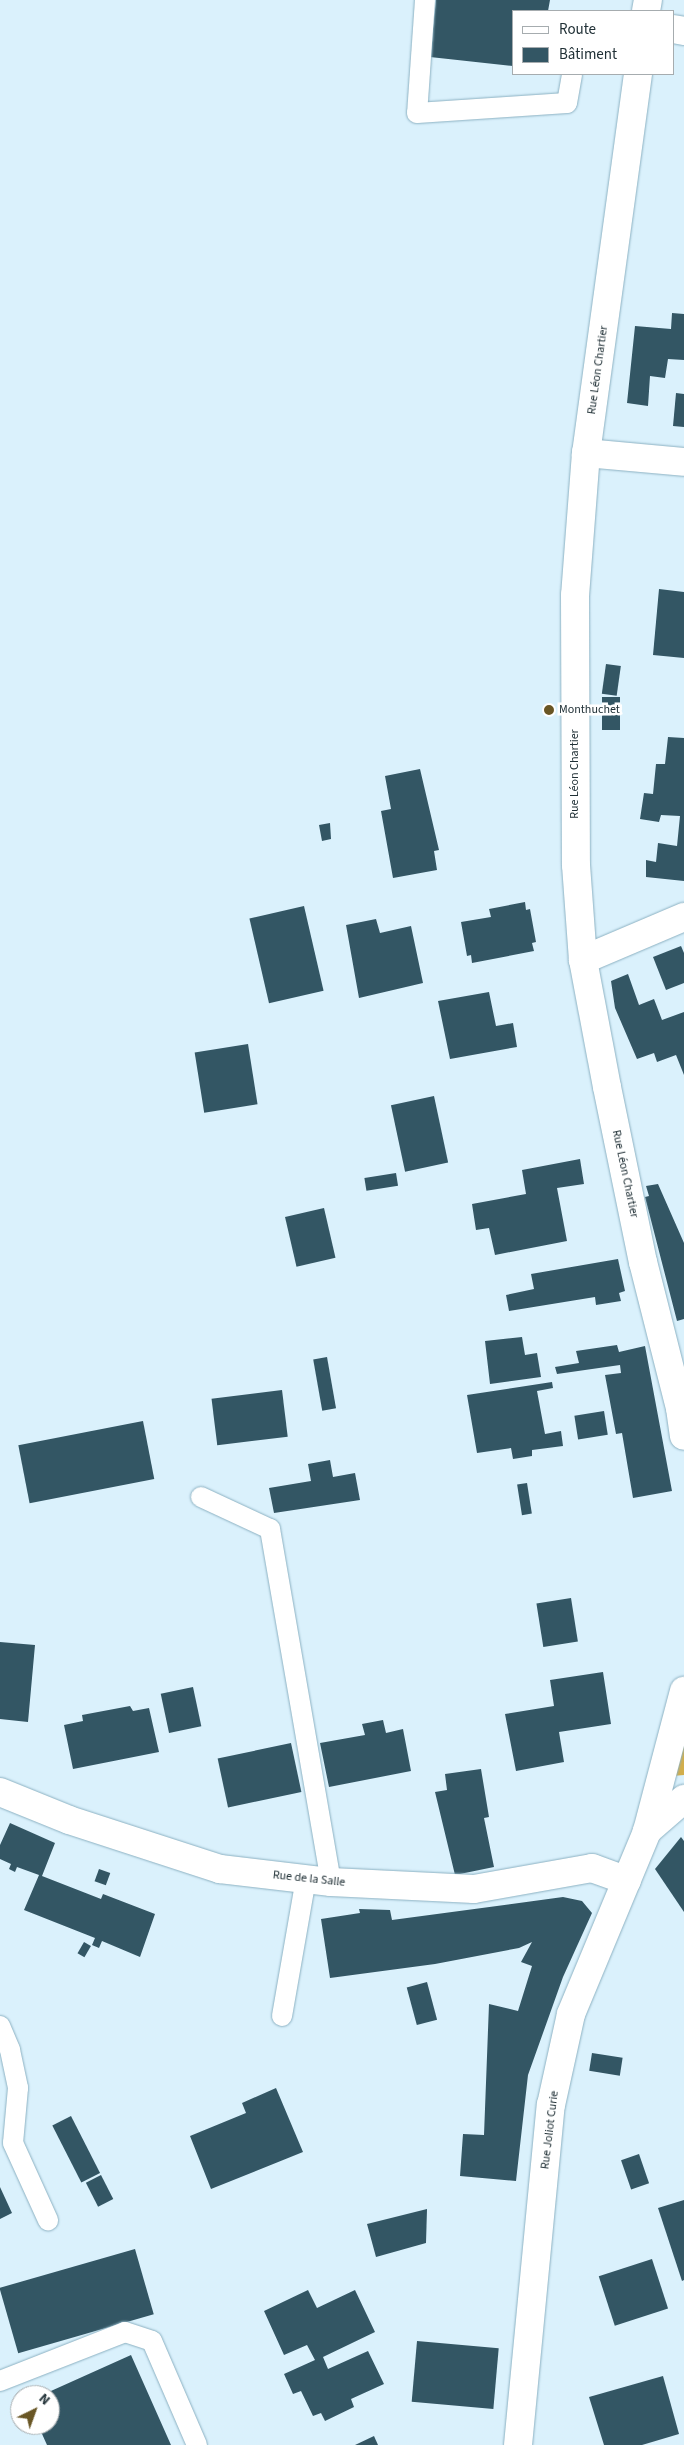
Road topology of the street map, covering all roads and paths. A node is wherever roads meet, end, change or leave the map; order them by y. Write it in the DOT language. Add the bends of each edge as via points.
graph roads {
  1 [pos="425,0"];
  2 [pos="572,75"];
  3 [pos="638,75"];
  4 [pos="586,453"];
  5 [pos="684,462"];
  6 [pos="684,917"];
  7 [pos="583,960"];
  8 [pos="684,1436"];
  9 [pos="201,1497"];
  10 [pos="684,1691"];
  11 [pos="0,1792"];
  12 [pos="684,1799"];
  13 [pos="647,1831"];
  14 [pos="318,1881"];
  15 [pos="626,1881"];
  16 [pos="282,2016"];
  17 [pos="0,2026"];
  18 [pos="48,2220"];
  19 [pos="0,2381"];
  20 [pos="197,2445"];
  21 [pos="518,2445"];
  1 -- 2 [label="lane" via="417,113 567,103"];
  3 -- 4 [label="street, Rue Léon Chartier"];
  4 -- 5 [label="street"];
  4 -- 7 [label="street, Rue Léon Chartier" via="575,595 576,837"];
  6 -- 7 [label="street"];
  7 -- 8 [label="street, Rue Léon Chartier" via="643,1262 680,1408"];
  9 -- 14 [label="lane" via="270,1529"];
  10 -- 13 [label="street"];
  11 -- 14 [label="street, Rue de la Salle" via="69,1820 220,1869"];
  12 -- 13 [label="street"];
  13 -- 15 [label="street, Rue Joliot Curie"];
  14 -- 15 [label="street, Rue de la Salle" via="474,1889 592,1868"];
  14 -- 16 [label="lane"];
  15 -- 21 [label="street, Rue Joliot Curie" via="571,2014 551,2105"];
  17 -- 18 [label="lane" via="10,2050 18,2088 13,2143"];
  19 -- 20 [label="lane" via="125,2332 152,2341"];
}
